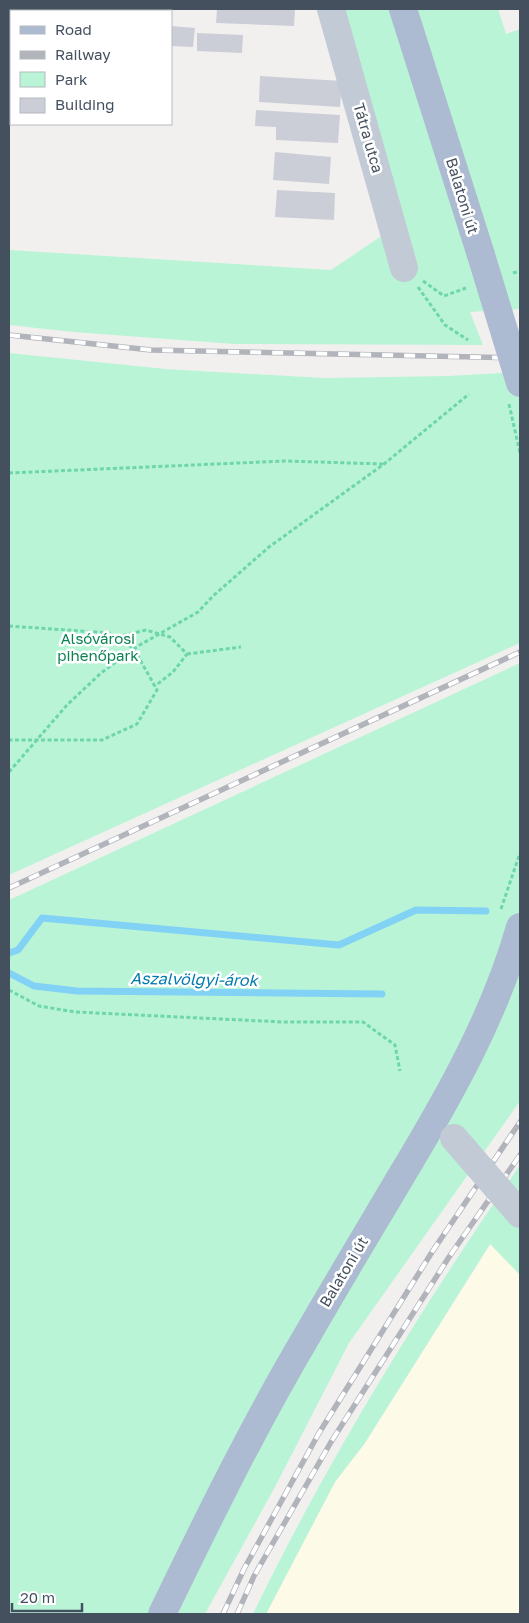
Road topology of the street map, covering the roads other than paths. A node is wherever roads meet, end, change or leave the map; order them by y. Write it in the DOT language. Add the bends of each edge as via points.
graph roads {
  1 [pos="332,9"];
  2 [pos="403,9"];
  3 [pos="404,268"];
  4 [pos="520,384"];
  5 [pos="520,927"];
  6 [pos="436,1118"];
  7 [pos="520,1214"];
  8 [pos="162,1614"];
  1 -- 3 [label="street, Tátra utca"];
  2 -- 4 [label="main road, Balatoni út, bridge"];
  5 -- 6 [label="main road, Balatoni út" via="485,1025"];
  6 -- 7 [label="street, bridge"];
  6 -- 8 [label="main road, Balatoni út" via="307,1335 235,1464"];
}
